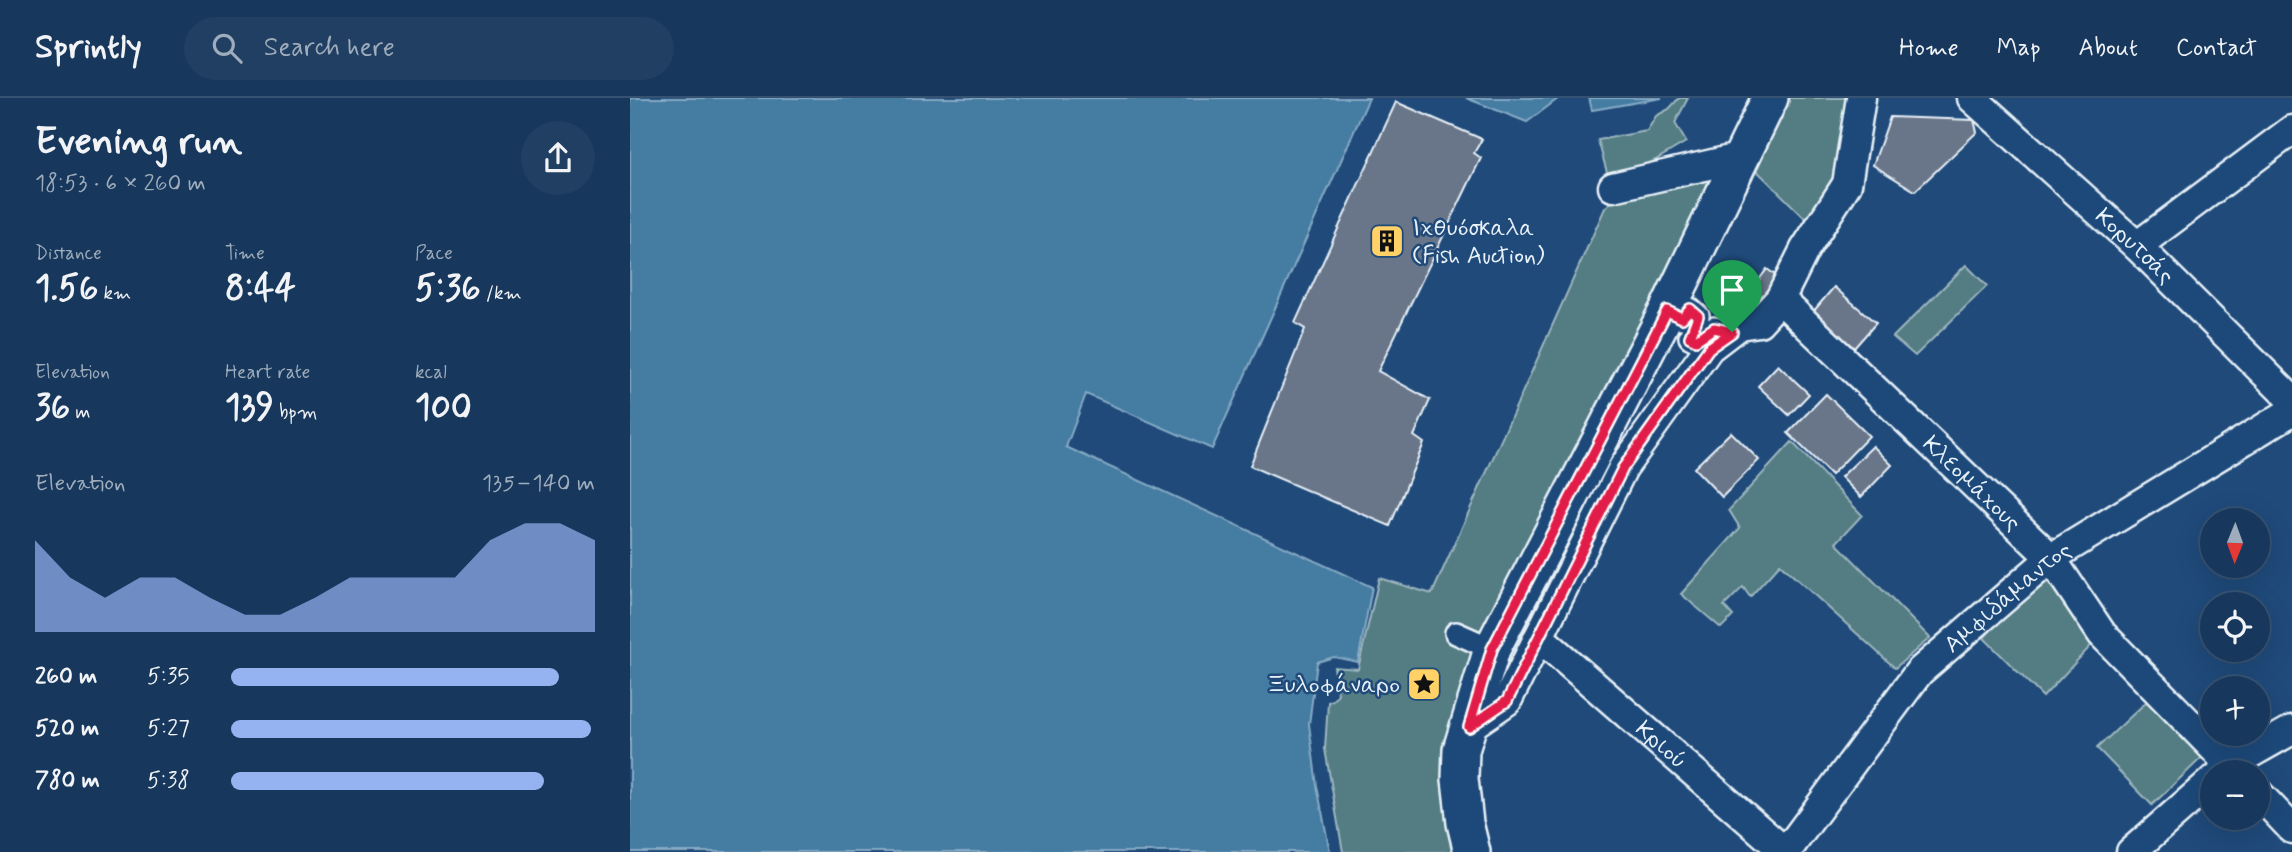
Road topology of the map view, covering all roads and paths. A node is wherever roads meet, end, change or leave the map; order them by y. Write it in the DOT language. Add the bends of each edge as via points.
graph roads {
  1 [pos="1770,98"];
  2 [pos="1861,98"];
  3 [pos="1972,98"];
  4 [pos="2292,130"];
  5 [pos="1743,157"];
  6 [pos="1613,187"];
  7 [pos="2137,246"];
  8 [pos="1780,299"];
  9 [pos="1667,311"];
  10 [pos="1732,332"];
  11 [pos="2292,400"];
  12 [pos="2292,411"];
  13 [pos="2051,558"];
  14 [pos="1456,633"];
  15 [pos="1539,637"];
  16 [pos="1492,649"];
  17 [pos="1469,727"];
  18 [pos="2292,730"];
  19 [pos="2214,760"];
  20 [pos="2244,760"];
  21 [pos="2200,793"];
  22 [pos="2270,806"];
  23 [pos="2292,829"];
  24 [pos="1472,852"];
  25 [pos="1785,852"];
  26 [pos="2131,852"];
  1 -- 5 [label="street"];
  2 -- 8 [label="street" via="1847,184 1805,249"];
  3 -- 7 [label="street, Κορυτσάς"];
  4 -- 7 [label="street"];
  5 -- 6 [label="street"];
  5 -- 9 [label="street"];
  7 -- 11 [label="street, Κορυτσάς"];
  8 -- 10 [label="street" via="1759,322 1739,325"];
  8 -- 13 [label="street, Κλεομάχους"];
  9 -- 10 [label="street" via="1682,318 1690,309 1698,316 1690,337 1696,340 1714,328"];
  9 -- 16 [label="street"];
  10 -- 15 [label="street" via="1709,348 1623,468"];
  12 -- 13 [label="street, Αμφιδάμαντος"];
  13 -- 19 [label="street, Κλεομάχους" via="2102,634"];
  13 -- 25 [label="street, Αμφιδάμαντος" via="1919,672"];
  14 -- 16 [label="street"];
  15 -- 17 [label="street" via="1507,701"];
  15 -- 25 [label="street, Κριού"];
  16 -- 17 [label="street"];
  17 -- 24 [label="street" via="1461,750 1460,779"];
  18 -- 20 [label="street"];
  21 -- 26 [label="street"];
  22 -- 23 [label="street"];
}
